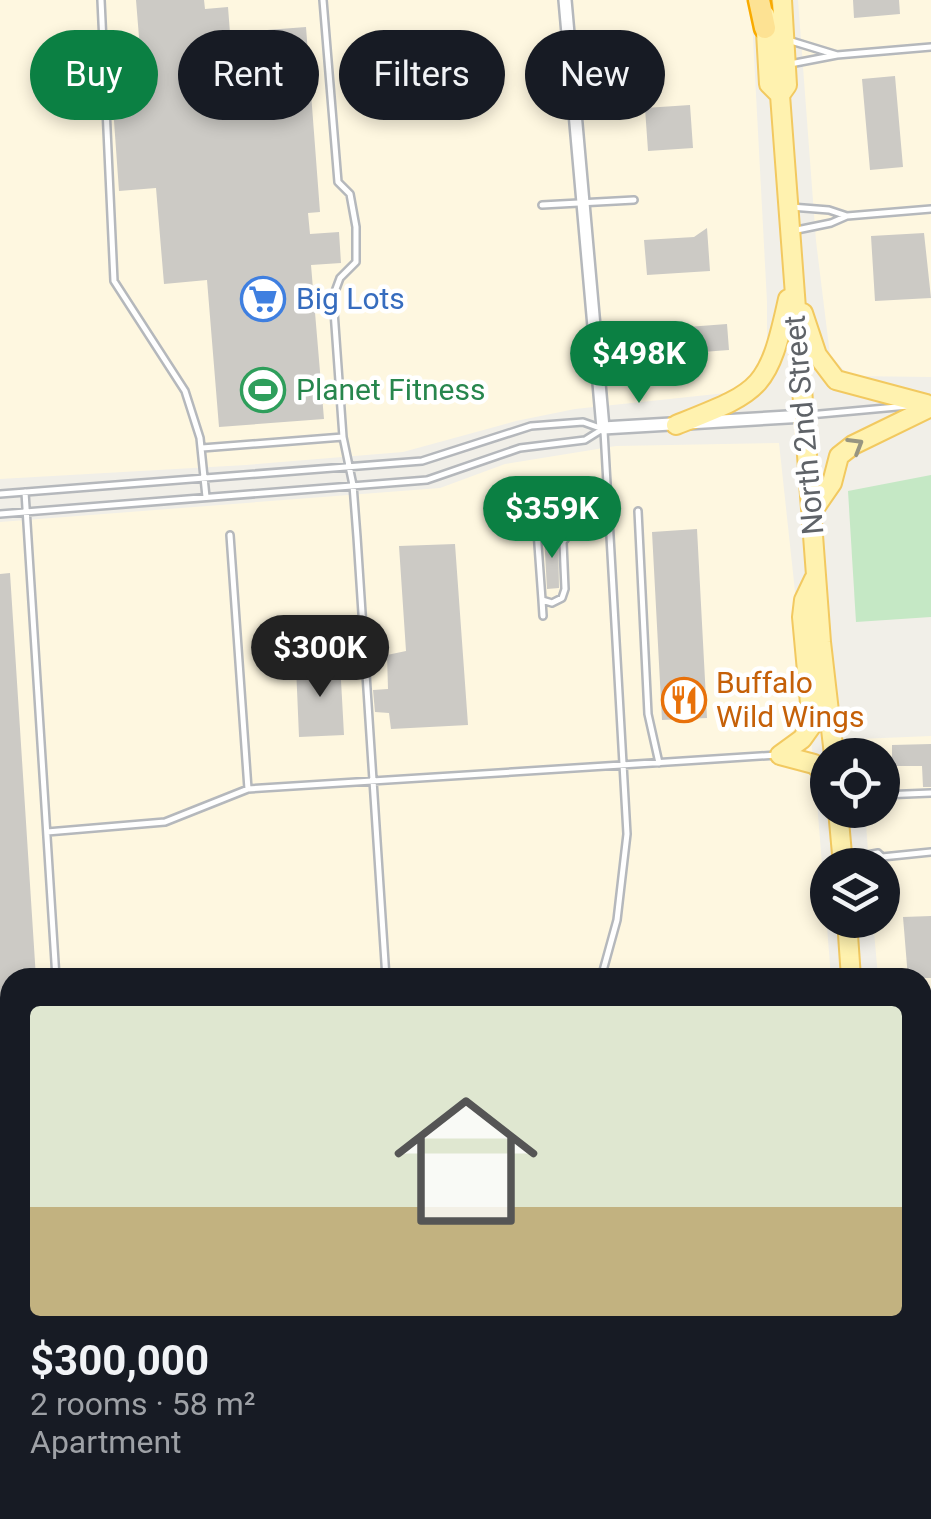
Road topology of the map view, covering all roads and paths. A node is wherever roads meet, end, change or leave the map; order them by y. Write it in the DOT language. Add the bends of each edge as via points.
graph roads {
  1 [pos="101,0"];
  2 [pos="323,0"];
  3 [pos="565,0"];
  4 [pos="762,0"];
  5 [pos="782,0"];
  6 [pos="765,28"];
  7 [pos="786,40"];
  8 [pos="931,47"];
  9 [pos="837,55"];
  10 [pos="787,64"];
  11 [pos="780,96"];
  12 [pos="634,200"];
  13 [pos="584,202"];
  14 [pos="542,205"];
  15 [pos="788,207"];
  16 [pos="931,210"];
  17 [pos="847,216"];
  18 [pos="790,231"];
  19 [pos="792,279"];
  20 [pos="929,406"];
  21 [pos="805,416"];
  22 [pos="676,425"];
  23 [pos="603,428"];
  24 [pos="343,437"];
  25 [pos="201,448"];
  26 [pos="349,468"];
  27 [pos="205,479"];
  28 [pos="353,485"];
  29 [pos="26,492"];
  30 [pos="0,494"];
  31 [pos="206,498"];
  32 [pos="26,511"];
  33 [pos="638,511"];
  34 [pos="812,512"];
  35 [pos="0,514"];
  36 [pos="536,517"];
  37 [pos="570,533"];
  38 [pos="230,535"];
  39 [pos="816,574"];
  40 [pos="542,600"];
  41 [pos="543,616"];
  42 [pos="832,738"];
  43 [pos="780,755"];
  44 [pos="659,763"];
  45 [pos="810,763"];
  46 [pos="623,766"];
  47 [pos="373,780"];
  48 [pos="248,789"];
  49 [pos="931,793"];
  50 [pos="900,795"];
  51 [pos="47,832"];
  52 [pos="931,852"];
  53 [pos="900,855"];
  54 [pos="848,938"];
  55 [pos="55,968"];
  56 [pos="385,968"];
  57 [pos="604,968"];
  58 [pos="850,968"];
  1 -- 25 [label="lane" via="114,281 185,391"];
  2 -- 24 [label="lane" via="338,182 350,194 356,228 356,262 333,297"];
  3 -- 13 [label="street"];
  4 -- 6 [label="highway"];
  5 -- 7 [label="main road, North 2nd Street"];
  6 -- 11 [label="main road, North 2nd Street" via="770,84"];
  7 -- 9 [label="lane"];
  7 -- 10 [label="main road, North 2nd Street"];
  8 -- 9 [label="lane"];
  9 -- 10 [label="lane"];
  10 -- 11 [label="main road, North 2nd Street"];
  11 -- 15 [label="main road, North 2nd Street"];
  12 -- 13 [label="lane"];
  13 -- 14 [label="lane"];
  13 -- 23 [label="street"];
  15 -- 17 [label="lane"];
  15 -- 18 [label="main road, North 2nd Street"];
  16 -- 17 [label="lane"];
  17 -- 18 [label="lane"];
  18 -- 19 [label="main road, North 2nd Street"];
  19 -- 20 [label="main road" via="817,355 836,380"];
  19 -- 21 [label="main road, North 2nd Street"];
  19 -- 22 [label="main road" via="776,354 756,387"];
  20 -- 21 [label="lane"];
  34 -- 20 [label="main road, one-way" via="832,483 838,456"];
  21 -- 22 [label="street"];
  21 -- 34 [label="main road, North 2nd Street"];
  22 -- 23 [label="street"];
  23 -- 26 [label="lane" via="583,422 531,426 422,461"];
  23 -- 28 [label="lane" via="585,440 520,448 427,480"];
  23 -- 46 [label="lane"];
  24 -- 25 [label="lane"];
  24 -- 26 [label="lane"];
  25 -- 27 [label="lane"];
  26 -- 27 [label="lane"];
  26 -- 28 [label="lane"];
  27 -- 29 [label="lane"];
  27 -- 31 [label="lane"];
  28 -- 31 [label="lane"];
  28 -- 47 [label="lane"];
  29 -- 30 [label="lane"];
  29 -- 32 [label="lane"];
  31 -- 32 [label="lane"];
  32 -- 35 [label="lane"];
  32 -- 51 [label="lane"];
  33 -- 44 [label="lane" via="648,714"];
  34 -- 39 [label="main road, North 2nd Street"];
  36 -- 40 [label="lane"];
  37 -- 40 [label="lane" via="563,542 562,598"];
  38 -- 48 [label="lane"];
  39 -- 42 [label="main road, North 2nd Street"];
  39 -- 43 [label="main road" via="802,617 812,725"];
  40 -- 41 [label="lane"];
  43 -- 44 [label="lane"];
  43 -- 45 [label="main road"];
  44 -- 46 [label="lane"];
  46 -- 47 [label="lane"];
  46 -- 57 [label="lane" via="625,871"];
  47 -- 48 [label="lane"];
  47 -- 56 [label="lane"];
  48 -- 51 [label="lane" via="165,822"];
  49 -- 50 [label="lane"];
  51 -- 55 [label="lane"];
  52 -- 53 [label="lane"];
  54 -- 58 [label="main road"];
}
